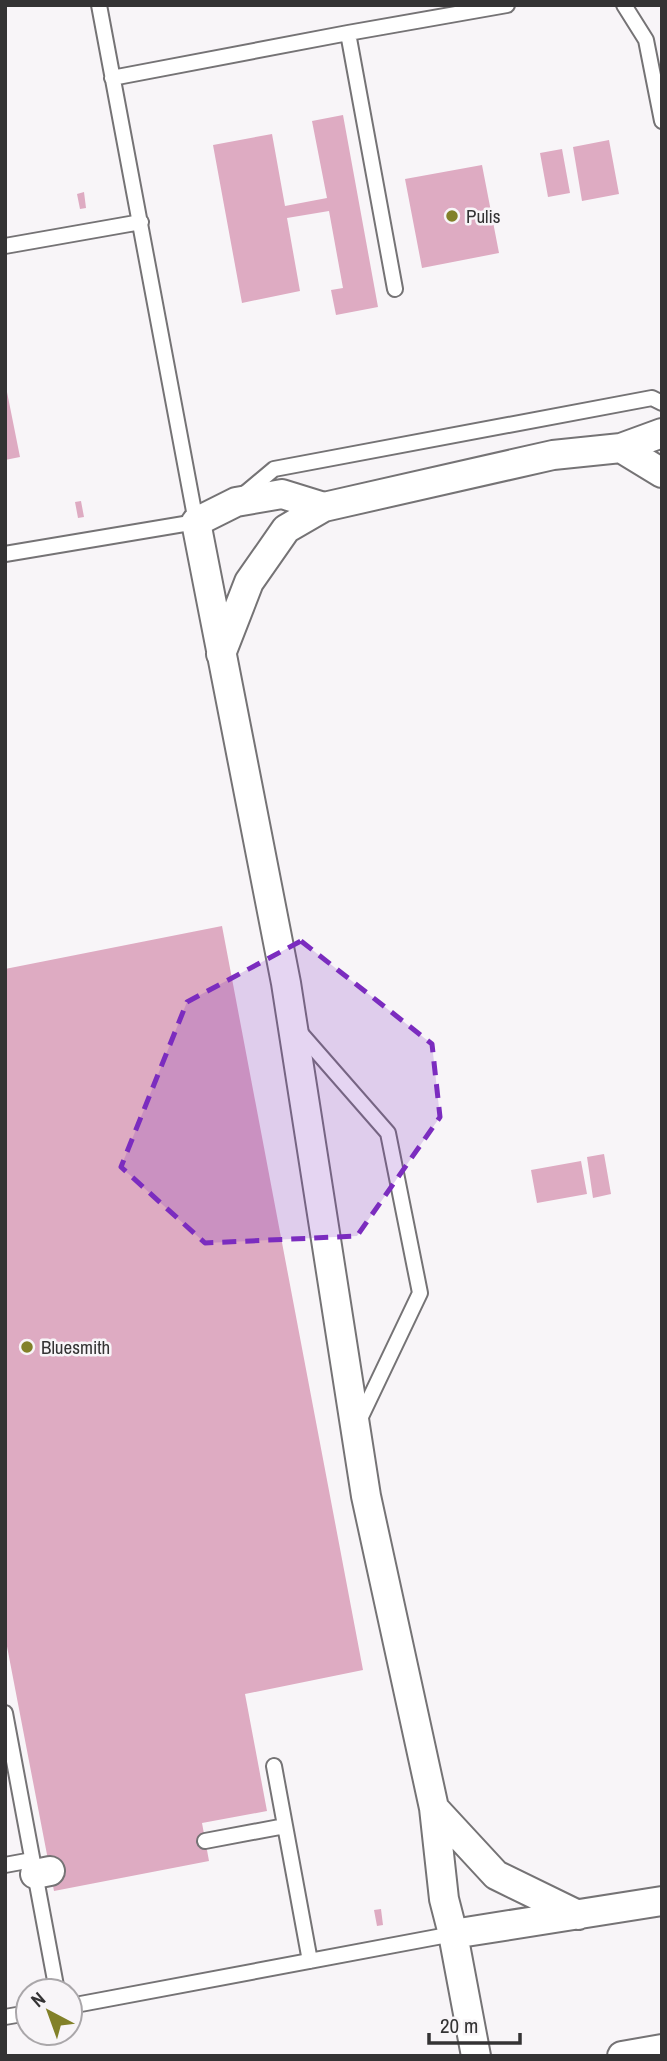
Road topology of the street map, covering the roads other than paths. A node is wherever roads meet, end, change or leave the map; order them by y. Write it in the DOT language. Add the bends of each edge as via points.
graph roads {
  1 [pos="99,5"];
  2 [pos="508,5"];
  3 [pos="624,5"];
  4 [pos="348,33"];
  5 [pos="112,78"];
  6 [pos="662,121"];
  7 [pos="141,222"];
  8 [pos="5,246"];
  9 [pos="395,289"];
  10 [pos="662,403"];
  11 [pos="662,433"];
  12 [pos="621,448"];
  13 [pos="662,473"];
  14 [pos="236,502"];
  15 [pos="324,507"];
  16 [pos="196,522"];
  17 [pos="5,554"];
  18 [pos="221,654"];
  19 [pos="292,1022"];
  20 [pos="356,1429"];
  21 [pos="5,1713"];
  22 [pos="274,1766"];
  23 [pos="434,1808"];
  24 [pos="285,1826"];
  25 [pos="205,1841"];
  26 [pos="5,1865"];
  27 [pos="39,1868"];
  28 [pos="662,1901"];
  29 [pos="578,1915"];
  30 [pos="453,1934"];
  31 [pos="310,1961"];
  32 [pos="55,1977"];
  33 [pos="84,2003"];
  34 [pos="662,2049"];
  35 [pos="476,2056"];
  36 [pos="623,2056"];
  1 -- 5 [label="lane"];
  2 -- 4 [label="lane"];
  3 -- 6 [label="lane" via="646,40"];
  4 -- 5 [label="lane"];
  4 -- 9 [label="lane"];
  5 -- 7 [label="lane"];
  7 -- 8 [label="lane"];
  7 -- 16 [label="lane"];
  10 -- 14 [label="lane" via="652,398 274,469"];
  11 -- 12 [label="street"];
  12 -- 13 [label="street"];
  12 -- 15 [label="street" via="553,455"];
  14 -- 15 [label="street" via="282,494"];
  14 -- 16 [label="street"];
  15 -- 18 [label="street" via="286,529 256,571"];
  16 -- 17 [label="lane"];
  16 -- 18 [label="street"];
  18 -- 19 [label="street"];
  19 -- 20 [label="street"];
  19 -- 20 [label="lane" via="388,1133 420,1293"];
  20 -- 23 [label="street" via="366,1496"];
  21 -- 27 [label="lane"];
  22 -- 24 [label="lane"];
  23 -- 29 [label="street" via="496,1875"];
  23 -- 30 [label="street" via="444,1899"];
  24 -- 25 [label="lane"];
  24 -- 31 [label="lane"];
  26 -- 27 [label="lane"];
  27 -- 32 [label="lane"];
  28 -- 29 [label="street"];
  29 -- 30 [label="street"];
  30 -- 31 [label="lane"];
  30 -- 35 [label="street"];
  31 -- 33 [label="lane"];
  34 -- 36 [label="street"];
}
